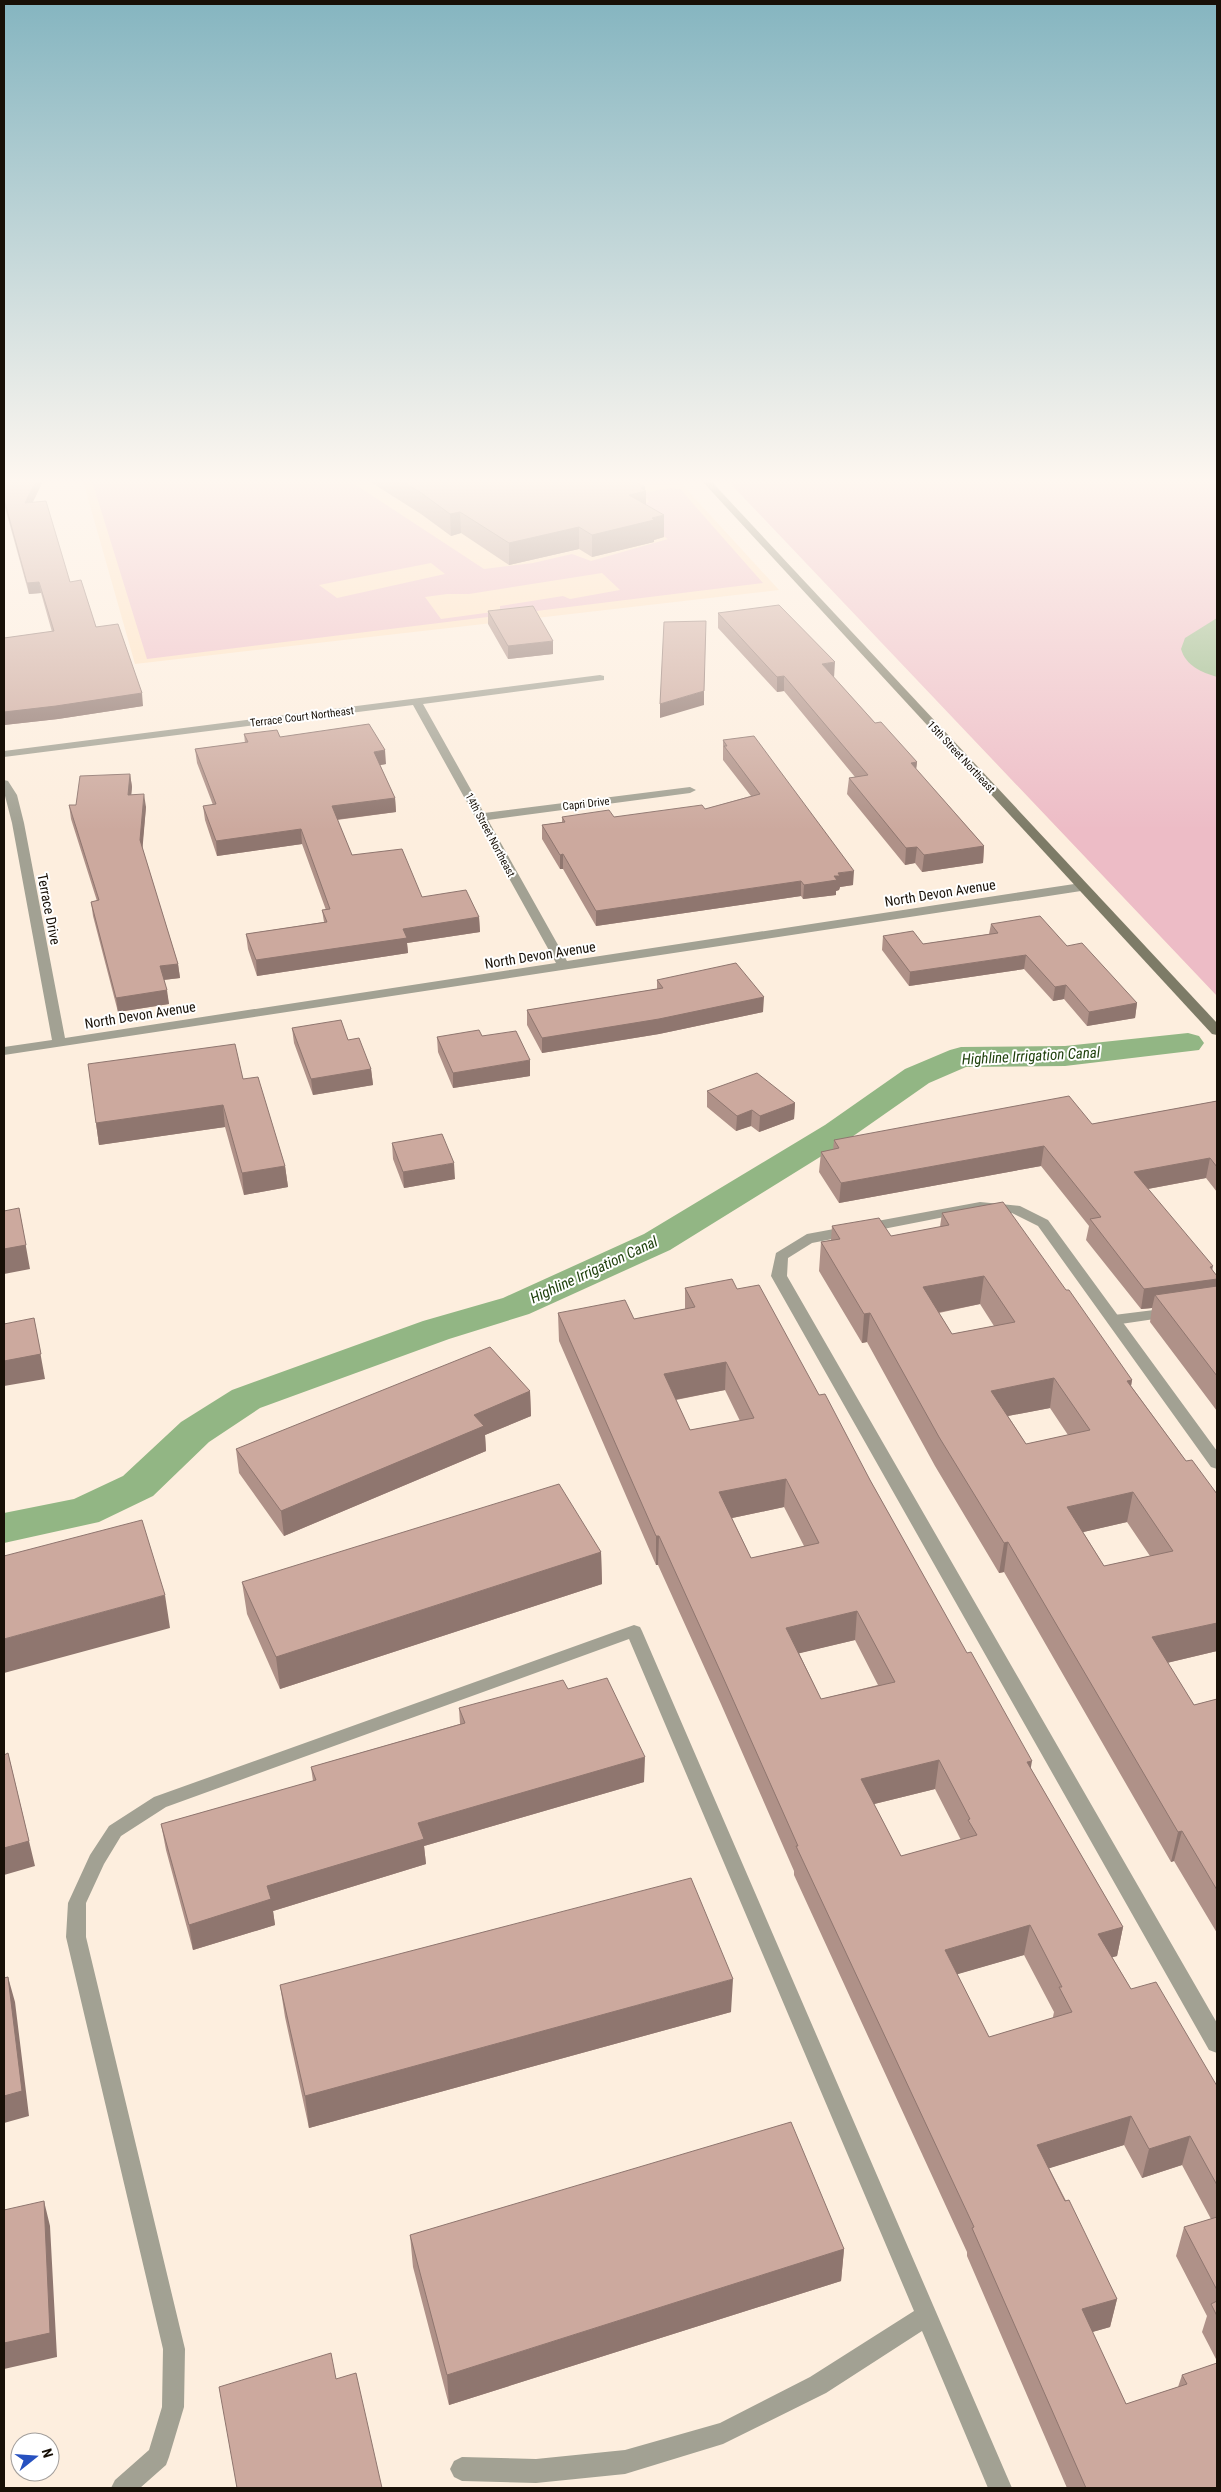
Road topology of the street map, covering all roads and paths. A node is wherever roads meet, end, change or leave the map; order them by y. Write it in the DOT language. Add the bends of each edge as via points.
graph roads {
  1 [pos="813,597"];
  2 [pos="600,678"];
  3 [pos="417,703"];
  4 [pos="4,754"];
  5 [pos="4,783"];
  6 [pos="690,790"];
  7 [pos="482,817"];
  8 [pos="1081,887"];
  9 [pos="564,967"];
  10 [pos="1217,1031"];
  11 [pos="59,1043"];
  12 [pos="4,1051"];
  13 [pos="1188,1310"];
  14 [pos="1114,1320"];
  15 [pos="1217,1463"];
  16 [pos="1217,2043"];
  17 [pos="926,2316"];
  18 [pos="462,2469"];
  19 [pos="123,2488"];
  20 [pos="1000,2488"];
  1 -- 8 [label="street, 15th Street Northeast"];
  2 -- 3 [label="street, Terrace Court Northeast"];
  3 -- 4 [label="street, Terrace Court Northeast"];
  3 -- 7 [label="street, 14th Street Northeast"];
  5 -- 11 [label="street, Terrace Drive" via="12,795 18,823"];
  6 -- 7 [label="street, Capri Drive"];
  7 -- 9 [label="street, 14th Street Northeast"];
  8 -- 9 [label="street, North Devon Avenue"];
  8 -- 10 [label="street, 15th Street Northeast"];
  9 -- 11 [label="street, North Devon Avenue"];
  11 -- 12 [label="street, North Devon Avenue"];
  13 -- 14 [label="lane"];
  14 -- 15 [label="street"];
  14 -- 16 [label="street" via="1043,1224 1016,1209 980,1206 807,1240 781,1256 779,1276"];
  17 -- 18 [label="lane" via="818,2385 723,2433 625,2462 536,2471"];
  17 -- 19 [label="lane" via="634,1631 160,1802 115,1831 97,1860 77,1903 76,1937 174,2350 172,2407 158,2457"];
  17 -- 20 [label="lane"];
}
